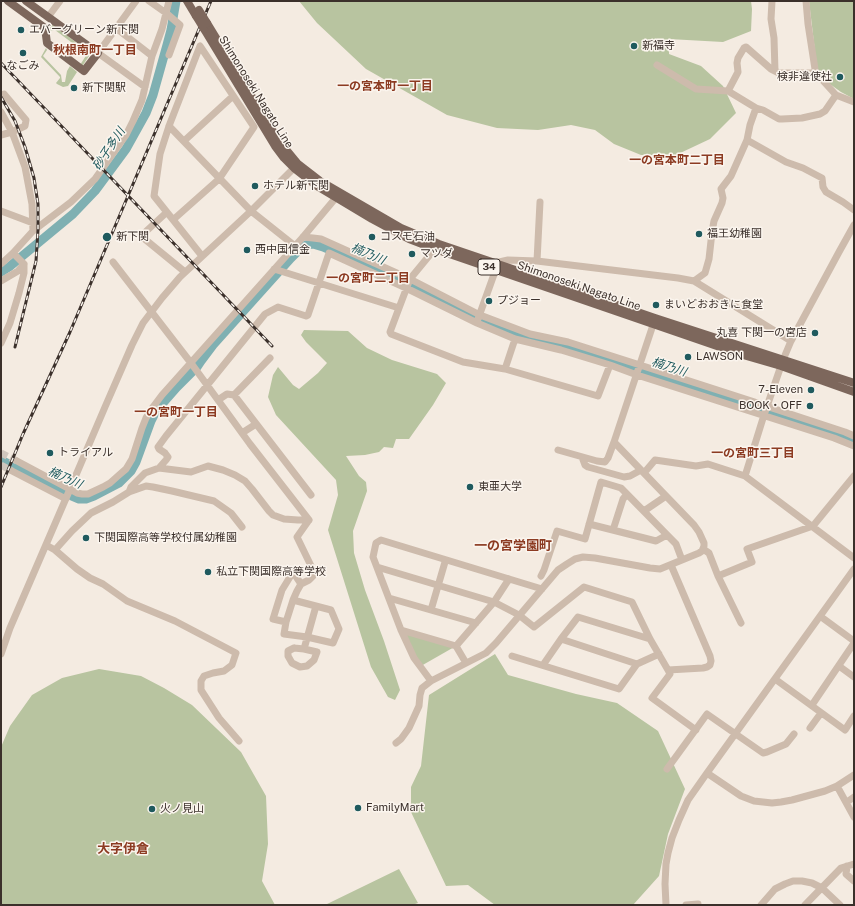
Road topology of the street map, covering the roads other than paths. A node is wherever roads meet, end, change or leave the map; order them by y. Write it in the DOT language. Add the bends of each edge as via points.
graph roads {
  1 [pos="8,1"];
  2 [pos="26,1"];
  3 [pos="60,1"];
  4 [pos="136,1"];
  5 [pos="149,1"];
  6 [pos="169,1"];
  7 [pos="187,1"];
  8 [pos="193,1"];
  9 [pos="772,1"];
  10 [pos="806,1"];
  11 [pos="197,13"];
  12 [pos="168,14"];
  13 [pos="50,19"];
  14 [pos="45,28"];
  15 [pos="116,28"];
  16 [pos="98,53"];
  17 [pos="169,55"];
  18 [pos="152,56"];
  19 [pos="657,65"];
  20 [pos="775,71"];
  21 [pos="816,73"];
  22 [pos="145,87"];
  23 [pos="728,91"];
  24 [pos="1,95"];
  25 [pos="836,95"];
  26 [pos="233,96"];
  27 [pos="854,102"];
  28 [pos="756,108"];
  29 [pos="1,112"];
  30 [pos="169,126"];
  31 [pos="12,132"];
  32 [pos="1,134"];
  33 [pos="748,140"];
  34 [pos="184,141"];
  35 [pos="296,166"];
  36 [pos="219,179"];
  37 [pos="338,195"];
  38 [pos="540,202"];
  39 [pos="854,210"];
  40 [pos="1,211"];
  41 [pos="250,211"];
  42 [pos="167,212"];
  43 [pos="174,220"];
  44 [pos="854,225"];
  45 [pos="33,227"];
  46 [pos="303,237"];
  47 [pos="295,246"];
  48 [pos="437,246"];
  49 [pos="14,254"];
  50 [pos="202,256"];
  51 [pos="537,261"];
  52 [pos="113,262"];
  53 [pos="23,263"];
  54 [pos="1,264"];
  55 [pos="496,266"];
  56 [pos="274,269"];
  57 [pos="185,272"];
  58 [pos="410,279"];
  59 [pos="1,281"];
  60 [pos="694,281"];
  61 [pos="318,283"];
  62 [pos="406,288"];
  63 [pos="398,308"];
  64 [pos="151,312"];
  65 [pos="480,315"];
  66 [pos="654,321"];
  67 [pos="477,323"];
  68 [pos="515,339"];
  69 [pos="791,341"];
  70 [pos="1,343"];
  71 [pos="270,358"];
  72 [pos="191,363"];
  73 [pos="782,364"];
  74 [pos="610,365"];
  75 [pos="505,369"];
  76 [pos="639,370"];
  77 [pos="854,383"];
  78 [pos="207,385"];
  79 [pos="854,392"];
  80 [pos="234,395"];
  81 [pos="218,400"];
  82 [pos="766,410"];
  83 [pos="256,424"];
  84 [pos="242,433"];
  85 [pos="854,436"];
  86 [pos="614,442"];
  87 [pos="854,446"];
  88 [pos="558,450"];
  89 [pos="582,457"];
  90 [pos="17,461"];
  91 [pos="159,468"];
  92 [pos="12,471"];
  93 [pos="642,471"];
  94 [pos="746,476"];
  95 [pos="854,476"];
  96 [pos="70,489"];
  97 [pos="129,492"];
  98 [pos="627,494"];
  99 [pos="311,495"];
  100 [pos="666,496"];
  101 [pos="66,499"];
  102 [pos="644,511"];
  103 [pos="309,520"];
  104 [pos="589,524"];
  105 [pos="813,526"];
  106 [pos="242,527"];
  107 [pos="614,530"];
  108 [pos="667,536"];
  109 [pos="46,545"];
  110 [pos="703,549"];
  111 [pos="55,550"];
  112 [pos="854,558"];
  113 [pos="682,560"];
  114 [pos="445,562"];
  115 [pos="671,565"];
  116 [pos="377,567"];
  117 [pos="854,569"];
  118 [pos="540,576"];
  119 [pos="718,576"];
  120 [pos="509,578"];
  121 [pos="301,584"];
  122 [pos="438,586"];
  123 [pos="542,589"];
  124 [pos="389,598"];
  125 [pos="293,600"];
  126 [pos="494,602"];
  127 [pos="316,606"];
  128 [pos="431,610"];
  129 [pos="519,615"];
  130 [pos="824,619"];
  131 [pos="286,622"];
  132 [pos="476,623"];
  133 [pos="741,624"];
  134 [pos="401,630"];
  135 [pos="307,637"];
  136 [pos="650,639"];
  137 [pos="561,640"];
  138 [pos="854,642"];
  139 [pos="456,646"];
  140 [pos="304,649"];
  141 [pos="1,654"];
  142 [pos="659,654"];
  143 [pos="512,656"];
  144 [pos="466,663"];
  145 [pos="637,664"];
  146 [pos="544,665"];
  147 [pos="839,666"];
  148 [pos="668,670"];
  149 [pos="854,677"];
  150 [pos="775,679"];
  151 [pos="432,681"];
  152 [pos="812,706"];
  153 [pos="821,712"];
  154 [pos="854,716"];
  155 [pos="810,728"];
  156 [pos="696,730"];
  157 [pos="735,733"];
  158 [pos="794,734"];
  159 [pos="240,741"];
  160 [pos="396,743"];
  161 [pos="667,769"];
  162 [pos="707,773"];
  163 [pos="854,775"];
  164 [pos="837,786"];
  165 [pos="854,797"];
  166 [pos="847,802"];
  167 [pos="854,817"];
  168 [pos="850,865"];
  169 [pos="854,881"];
  170 [pos="822,888"];
  171 [pos="666,905"];
  172 [pos="686,905"];
  173 [pos="698,905"];
  174 [pos="760,905"];
  175 [pos="805,905"];
  176 [pos="840,905"];
  1 -- 14 [label="main road"];
  2 -- 13 [label="main road"];
  3 -- 13 [label="street"];
  4 -- 15 [label="street"];
  5 -- 12 [label="street"];
  6 -- 12 [label="street"];
  7 -- 11 [label="main road, Shimonoseki Nagato Line / 34"];
  8 -- 11 [label="main road, Shimonoseki Nagato Line / 34"];
  9 -- 20 [label="street"];
  10 -- 21 [label="street"];
  11 -- 35 [label="main road, Shimonoseki Nagato Line / 34, bridge"];
  12 -- 17 [label="street" via="180,25"];
  12 -- 18 [label="street"];
  13 -- 14 [label="main road"];
  13 -- 16 [label="main road"];
  14 -- 16 [label="main road" via="47,43 84,71"];
  15 -- 16 [label="street"];
  15 -- 18 [label="street"];
  16 -- 22 [label="street"];
  18 -- 22 [label="street"];
  19 -- 23 [label="street" via="696,89"];
  20 -- 21 [label="street"];
  20 -- 23 [label="street" via="746,47 738,58 738,72"];
  21 -- 25 [label="street"];
  22 -- 45 [label="street" via="126,135 95,179 71,202"];
  23 -- 28 [label="street"];
  24 -- 31 [label="street" via="4,94 26,120 25,126"];
  25 -- 27 [label="street"];
  25 -- 28 [label="street" via="825,111 802,118 779,119"];
  26 -- 30 [label="street" via="200,46"];
  26 -- 34 [label="street"];
  26 -- 36 [label="street" via="254,127"];
  28 -- 33 [label="street"];
  29 -- 31 [label="street"];
  30 -- 34 [label="street"];
  30 -- 42 [label="street" via="160,154 154,196"];
  31 -- 32 [label="street"];
  31 -- 45 [label="street" via="25,167 32,204"];
  33 -- 39 [label="street" via="786,162 822,178 826,192"];
  33 -- 60 [label="street" via="731,176 721,189 724,198 714,221 705,273"];
  34 -- 36 [label="street"];
  35 -- 37 [label="main road, Shimonoseki Nagato Line / 34"];
  35 -- 41 [label="street"];
  36 -- 41 [label="street"];
  36 -- 43 [label="street"];
  37 -- 46 [label="street"];
  37 -- 48 [label="main road, Shimonoseki Nagato Line / 34"];
  38 -- 51 [label="street"];
  40 -- 45 [label="street"];
  41 -- 47 [label="street"];
  41 -- 50 [label="street"];
  42 -- 43 [label="street"];
  42 -- 57 [label="street" via="141,236"];
  43 -- 50 [label="street"];
  44 -- 69 [label="street"];
  45 -- 49 [label="street"];
  46 -- 47 [label="street"];
  46 -- 58 [label="street" via="321,239"];
  47 -- 56 [label="street"];
  48 -- 55 [label="main road, Shimonoseki Nagato Line / 34"];
  48 -- 58 [label="street"];
  49 -- 53 [label="street"];
  49 -- 54 [label="street"];
  50 -- 57 [label="street"];
  51 -- 55 [label="street" via="508,260"];
  51 -- 60 [label="street"];
  52 -- 64 [label="street"];
  53 -- 59 [label="street" via="18,271"];
  53 -- 70 [label="street" via="24,273 19,293"];
  55 -- 65 [label="street"];
  55 -- 66 [label="main road, Shimonoseki Nagato Line / 34"];
  56 -- 61 [label="street"];
  56 -- 72 [label="street"];
  57 -- 64 [label="street"];
  58 -- 62 [label="street"];
  58 -- 65 [label="street"];
  60 -- 69 [label="street"];
  61 -- 62 [label="street" via="329,253"];
  61 -- 63 [label="street"];
  61 -- 78 [label="street" via="308,315 278,307 266,314"];
  62 -- 63 [label="street"];
  62 -- 67 [label="street"];
  63 -- 75 [label="street" via="391,334 463,362"];
  64 -- 72 [label="street"];
  64 -- 96 [label="street" via="132,345"];
  65 -- 67 [label="street"];
  65 -- 76 [label="street" via="530,334 568,342"];
  66 -- 73 [label="main road, Shimonoseki Nagato Line / 34"];
  66 -- 76 [label="street"];
  67 -- 68 [label="street"];
  68 -- 74 [label="street"];
  68 -- 75 [label="street"];
  69 -- 73 [label="street"];
  71 -- 80 [label="street"];
  72 -- 78 [label="street"];
  72 -- 96 [label="street" via="146,418 126,469 110,483 88,494"];
  73 -- 77 [label="main road, Shimonoseki Nagato Line / 34"];
  73 -- 79 [label="main road, Shimonoseki Nagato Line / 34"];
  73 -- 82 [label="street"];
  74 -- 75 [label="street" via="598,396"];
  74 -- 76 [label="street"];
  76 -- 82 [label="street"];
  76 -- 82 [label="street"];
  76 -- 86 [label="street"];
  78 -- 81 [label="street"];
  78 -- 91 [label="street" via="158,447 168,457"];
  80 -- 81 [label="street" via="227,394"];
  80 -- 83 [label="street"];
  81 -- 84 [label="street"];
  82 -- 85 [label="street" via="772,408"];
  82 -- 87 [label="street"];
  82 -- 94 [label="street"];
  83 -- 84 [label="street"];
  83 -- 99 [label="street"];
  84 -- 103 [label="street"];
  86 -- 89 [label="street" via="605,462"];
  86 -- 93 [label="street"];
  88 -- 89 [label="street"];
  89 -- 93 [label="street" via="588,467 624,477"];
  90 -- 96 [label="street"];
  91 -- 97 [label="street" via="145,473"];
  91 -- 103 [label="street" via="191,472 208,466 223,470 245,482 274,515 284,519"];
  92 -- 101 [label="street"];
  93 -- 94 [label="street" via="655,460 696,466 708,464"];
  93 -- 100 [label="street"];
  94 -- 105 [label="street"];
  95 -- 105 [label="street"];
  96 -- 101 [label="street"];
  97 -- 106 [label="street" via="146,486 214,501 231,513"];
  97 -- 111 [label="street" via="91,513"];
  98 -- 102 [label="street"];
  98 -- 104 [label="street" via="621,488 601,482"];
  98 -- 107 [label="street" via="623,498"];
  100 -- 102 [label="street"];
  100 -- 110 [label="street" via="699,532 704,543"];
  101 -- 109 [label="street"];
  102 -- 108 [label="street"];
  103 -- 121 [label="street" via="297,537 314,572 309,580"];
  104 -- 107 [label="street"];
  104 -- 118 [label="street" via="585,539 557,531"];
  105 -- 112 [label="street"];
  105 -- 119 [label="street" via="747,549 752,562"];
  107 -- 108 [label="street" via="656,541"];
  108 -- 113 [label="street" via="676,544"];
  109 -- 111 [label="street"];
  109 -- 141 [label="street"];
  110 -- 113 [label="street"];
  110 -- 119 [label="street" via="709,553"];
  111 -- 159 [label="street" via="76,569 127,601 175,621 236,653 232,665 224,671 204,676 201,690 219,718"];
  113 -- 115 [label="street"];
  114 -- 122 [label="street"];
  115 -- 123 [label="street" via="660,569 583,557 558,570"];
  115 -- 148 [label="street" via="711,661 704,668"];
  116 -- 120 [label="street" via="373,557 376,543 381,540"];
  116 -- 122 [label="street"];
  116 -- 124 [label="street"];
  117 -- 150 [label="street"];
  119 -- 133 [label="street"];
  120 -- 123 [label="street"];
  120 -- 126 [label="street"];
  121 -- 125 [label="street"];
  121 -- 131 [label="street" via="293,572 282,590 273,619"];
  122 -- 126 [label="street"];
  122 -- 128 [label="street"];
  123 -- 129 [label="street"];
  124 -- 128 [label="street"];
  124 -- 134 [label="street"];
  125 -- 127 [label="street"];
  125 -- 131 [label="street"];
  126 -- 129 [label="street"];
  126 -- 132 [label="street"];
  127 -- 135 [label="street"];
  127 -- 135 [label="street" via="331,610 339,629 333,643"];
  128 -- 132 [label="street"];
  129 -- 136 [label="street" via="534,627 584,587 632,602"];
  129 -- 144 [label="street" via="486,653"];
  130 -- 138 [label="street"];
  131 -- 135 [label="street" via="284,634"];
  132 -- 139 [label="street"];
  134 -- 139 [label="street"];
  134 -- 151 [label="street" via="414,658"];
  135 -- 140 [label="street"];
  136 -- 137 [label="street" via="578,617"];
  136 -- 142 [label="street"];
  137 -- 145 [label="street"];
  137 -- 146 [label="street"];
  138 -- 147 [label="street"];
  139 -- 144 [label="street"];
  142 -- 145 [label="street"];
  142 -- 148 [label="street"];
  143 -- 146 [label="street"];
  144 -- 151 [label="street"];
  145 -- 146 [label="street" via="619,689"];
  147 -- 149 [label="street"];
  147 -- 152 [label="street"];
  148 -- 156 [label="street" via="670,674 652,698"];
  150 -- 152 [label="street"];
  150 -- 157 [label="street"];
  151 -- 160 [label="street" via="422,688 419,706 409,728"];
  152 -- 153 [label="street"];
  153 -- 154 [label="street" via="845,730"];
  153 -- 155 [label="street"];
  156 -- 157 [label="street" via="707,714"];
  156 -- 161 [label="street"];
  157 -- 158 [label="street" via="763,753 786,744"];
  157 -- 162 [label="street"];
  162 -- 164 [label="street" via="741,796 761,802 792,800"];
  162 -- 171 [label="street" via="686,805 672,838 666,864"];
  163 -- 164 [label="street"];
  164 -- 166 [label="street"];
  165 -- 166 [label="street"];
  166 -- 167 [label="street"];
  168 -- 169 [label="street" via="846,874"];
  168 -- 170 [label="street" via="841,868"];
  170 -- 174 [label="street" via="812,883 793,881 775,889"];
  170 -- 175 [label="street"];
  170 -- 176 [label="street"];
  172 -- 173 [label="street"];
}
